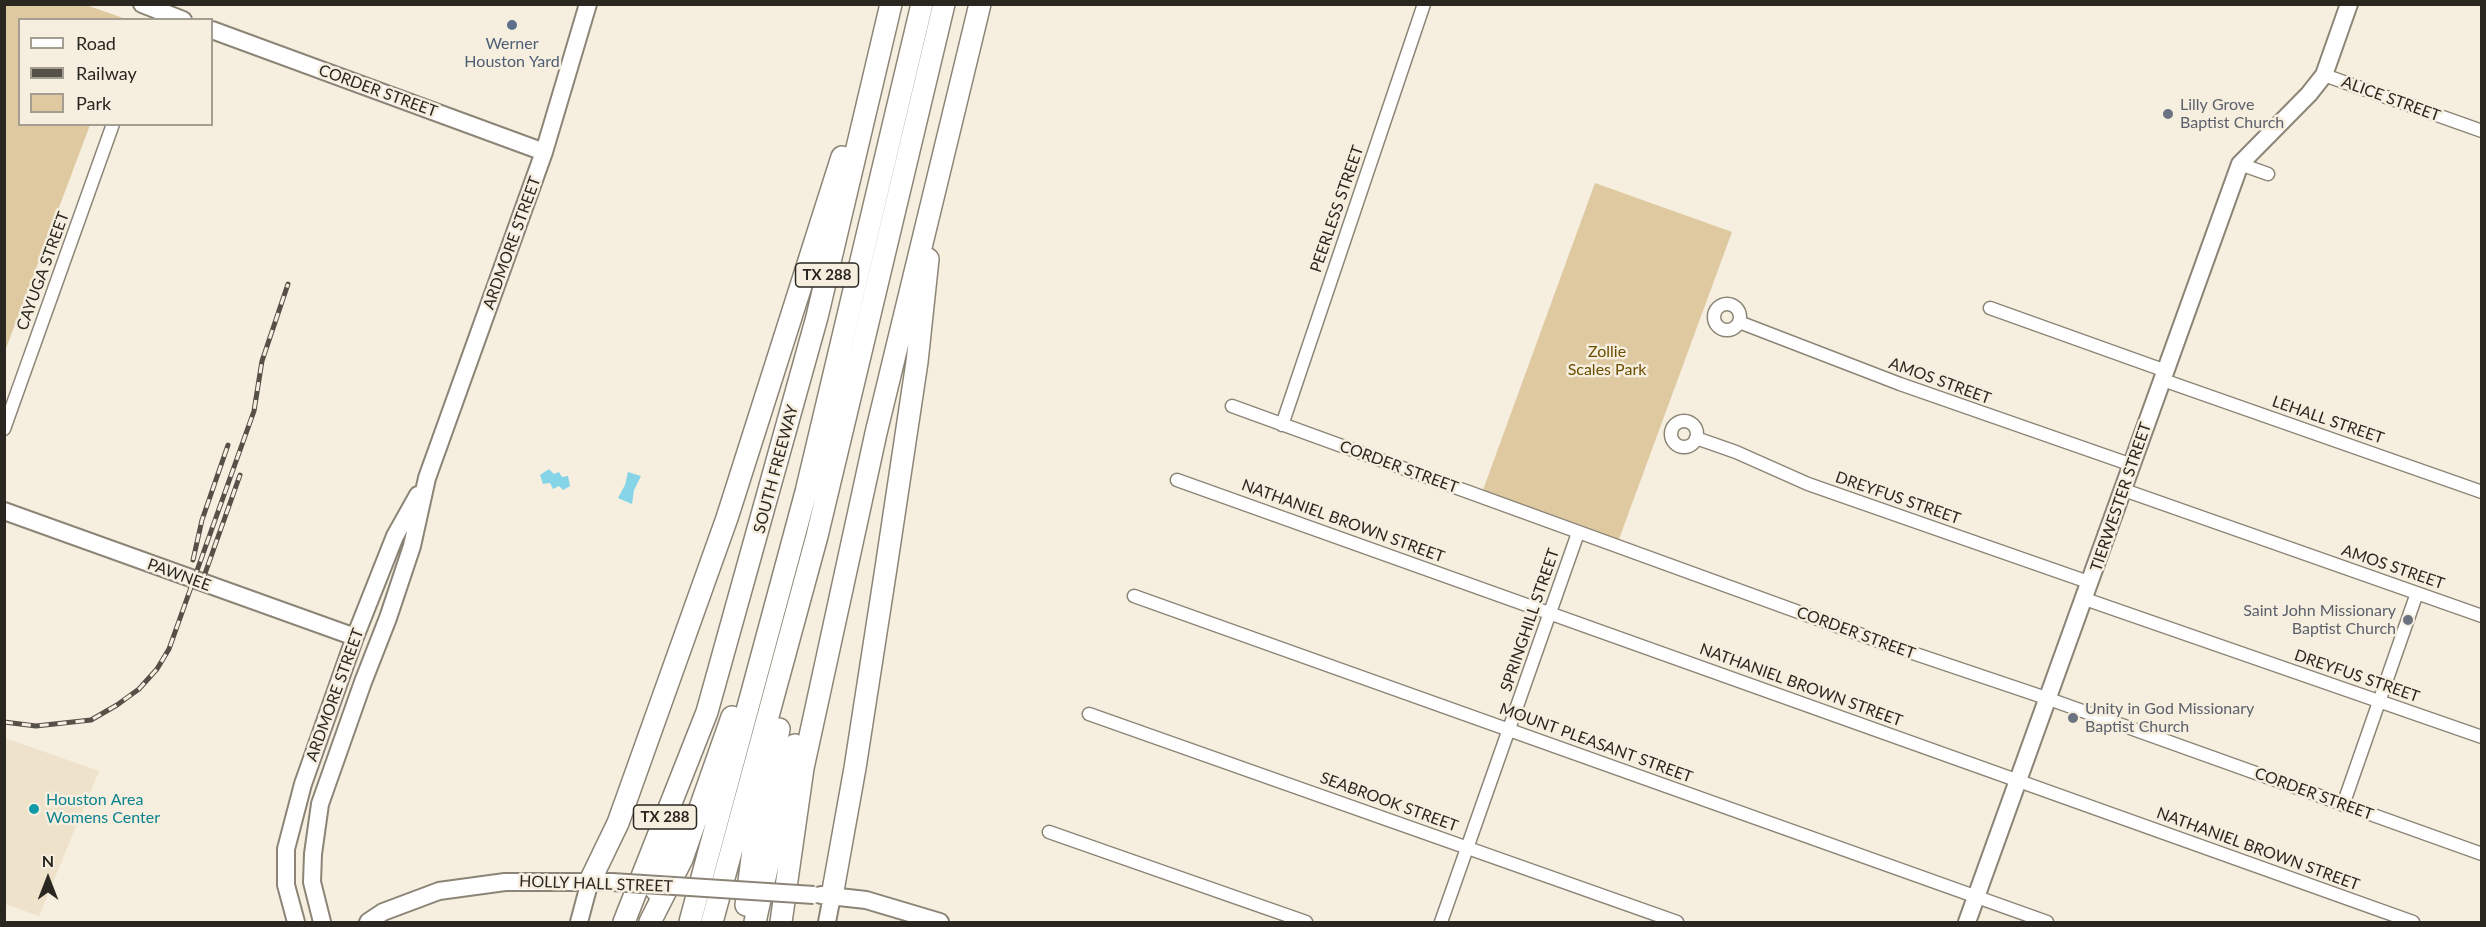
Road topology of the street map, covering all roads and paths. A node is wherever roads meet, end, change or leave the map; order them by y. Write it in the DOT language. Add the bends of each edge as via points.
graph roads {
  1 [pos="588,4"];
  2 [pos="890,4"];
  3 [pos="921,4"];
  4 [pos="944,4"];
  5 [pos="980,4"];
  6 [pos="1424,4"];
  7 [pos="2349,4"];
  8 [pos="149,11"];
  9 [pos="175,18"];
  10 [pos="213,30"];
  11 [pos="2324,75"];
  12 [pos="2309,94"];
  13 [pos="112,126"];
  14 [pos="2481,131"];
  15 [pos="544,152"];
  16 [pos="2240,164"];
  17 [pos="2268,174"];
  18 [pos="938,175"];
  19 [pos="1990,308"];
  20 [pos="1739,322"];
  21 [pos="2164,375"];
  22 [pos="1232,406"];
  23 [pos="1282,425"];
  24 [pos="4,429"];
  25 [pos="1696,438"];
  26 [pos="2132,465"];
  27 [pos="428,478"];
  28 [pos="1177,480"];
  29 [pos="2124,490"];
  30 [pos="806,492"];
  31 [pos="2481,492"];
  32 [pos="4,511"];
  33 [pos="855,531"];
  34 [pos="1578,533"];
  35 [pos="2091,583"];
  36 [pos="2417,593"];
  37 [pos="1134,596"];
  38 [pos="2085,599"];
  39 [pos="1550,613"];
  40 [pos="2481,616"];
  41 [pos="355,637"];
  42 [pos="787,648"];
  43 [pos="2049,699"];
  44 [pos="2379,701"];
  45 [pos="707,712"];
  46 [pos="1089,714"];
  47 [pos="1509,730"];
  48 [pos="2481,737"];
  49 [pos="2017,781"];
  50 [pos="298,802"];
  51 [pos="2343,804"];
  52 [pos="319,808"];
  53 [pos="1049,832"];
  54 [pos="1467,848"];
  55 [pos="2481,854"];
  56 [pos="590,881"];
  57 [pos="823,895"];
  58 [pos="1976,897"];
  59 [pos="296,922"];
  60 [pos="322,922"];
  61 [pos="368,922"];
  62 [pos="579,922"];
  63 [pos="624,922"];
  64 [pos="648,922"];
  65 [pos="690,922"];
  66 [pos="712,922"];
  67 [pos="743,922"];
  68 [pos="755,922"];
  69 [pos="781,922"];
  70 [pos="827,922"];
  71 [pos="940,922"];
  72 [pos="1306,922"];
  73 [pos="1441,922"];
  74 [pos="1677,922"];
  75 [pos="1967,922"];
  76 [pos="2046,922"];
  77 [pos="2413,922"];
  1 -- 15 [label="street, ARDMORE STREET"];
  2 -- 45 [label="highway, SOUTH FREEWAY / TX 288" via="817,317"];
  2 -- 56 [label="highway" via="731,507 618,823"];
  3 -- 30 [label="highway"];
  4 -- 42 [label="highway"];
  5 -- 18 [label="highway"];
  6 -- 23 [label="street, PEERLESS STREET"];
  7 -- 11 [label="street"];
  8 -- 9 [label="street"];
  10 -- 15 [label="street, CORDER STREET"];
  11 -- 12 [label="street, ALICE STREET"];
  11 -- 14 [label="street, ALICE STREET"];
  12 -- 16 [label="street, TIERWESTER STREET"];
  13 -- 24 [label="street, CAYUGA STREET"];
  15 -- 27 [label="street, ARDMORE STREET"];
  16 -- 17 [label="street"];
  16 -- 21 [label="street, TIERWESTER STREET"];
  18 -- 33 [label="highway"];
  18 -- 57 [label="highway" via="917,362 855,768"];
  19 -- 21 [label="street, LEHALL STREET"];
  20 -- 26 [label="street, AMOS STREET" via="1900,384"];
  21 -- 26 [label="street, TIERWESTER STREET"];
  21 -- 31 [label="street, LEHALL STREET"];
  22 -- 23 [label="street, CORDER STREET"];
  23 -- 34 [label="street, CORDER STREET"];
  25 -- 35 [label="street, DREYFUS STREET" via="1808,484"];
  26 -- 29 [label="street, TIERWESTER STREET"];
  27 -- 41 [label="street, ARDMORE STREET" via="395,536"];
  27 -- 52 [label="street, ARDMORE STREET" via="392,608"];
  28 -- 39 [label="street, NATHANIEL BROWN STREET"];
  29 -- 35 [label="street, TIERWESTER STREET"];
  29 -- 36 [label="street, AMOS STREET"];
  30 -- 64 [label="highway" via="789,522 753,658 696,821 682,859"];
  30 -- 65 [label="highway"];
  32 -- 41 [label="street, PAWNEE"];
  33 -- 68 [label="highway" via="818,651"];
  33 -- 69 [label="highway" via="803,768"];
  34 -- 39 [label="street, SPRINGHILL STREET"];
  34 -- 43 [label="street, CORDER STREET"];
  35 -- 38 [label="street, TIERWESTER STREET"];
  36 -- 40 [label="street, AMOS STREET"];
  36 -- 44 [label="street"];
  37 -- 47 [label="street, MOUNT PLEASANT STREET"];
  38 -- 43 [label="street, TIERWESTER STREET"];
  38 -- 44 [label="street, DREYFUS STREET"];
  39 -- 47 [label="street, SPRINGHILL STREET"];
  39 -- 49 [label="street, NATHANIEL BROWN STREET"];
  41 -- 50 [label="street, ARDMORE STREET"];
  42 -- 66 [label="highway"];
  42 -- 67 [label="highway" via="786,696 753,850"];
  43 -- 49 [label="street, TIERWESTER STREET"];
  43 -- 51 [label="street, CORDER STREET"];
  44 -- 48 [label="street, DREYFUS STREET"];
  44 -- 51 [label="street"];
  45 -- 63 [label="highway, SOUTH FREEWAY / TX 288"];
  45 -- 64 [label="highway"];
  46 -- 54 [label="street, SEABROOK STREET"];
  47 -- 54 [label="street, SPRINGHILL STREET"];
  47 -- 58 [label="street, MOUNT PLEASANT STREET"];
  49 -- 58 [label="street, TIERWESTER STREET"];
  49 -- 77 [label="street, NATHANIEL BROWN STREET"];
  50 -- 52 [label="street"];
  50 -- 59 [label="street, ARDMORE STREET" via="286,849 286,885"];
  51 -- 55 [label="street, CORDER STREET"];
  52 -- 60 [label="street, ARDMORE STREET" via="312,882"];
  53 -- 72 [label="street"];
  54 -- 73 [label="street, SPRINGHILL STREET"];
  54 -- 74 [label="street, SEABROOK STREET"];
  56 -- 57 [label="street, HOLLY HALL STREET, bridge"];
  56 -- 61 [label="street, HOLLY HALL STREET" via="505,882 439,891 383,912"];
  56 -- 62 [label="street"];
  57 -- 70 [label="street"];
  57 -- 71 [label="street, HOLLY HALL STREET" via="866,900"];
  58 -- 75 [label="street, TIERWESTER STREET"];
  58 -- 76 [label="street, MOUNT PLEASANT STREET"];
}
